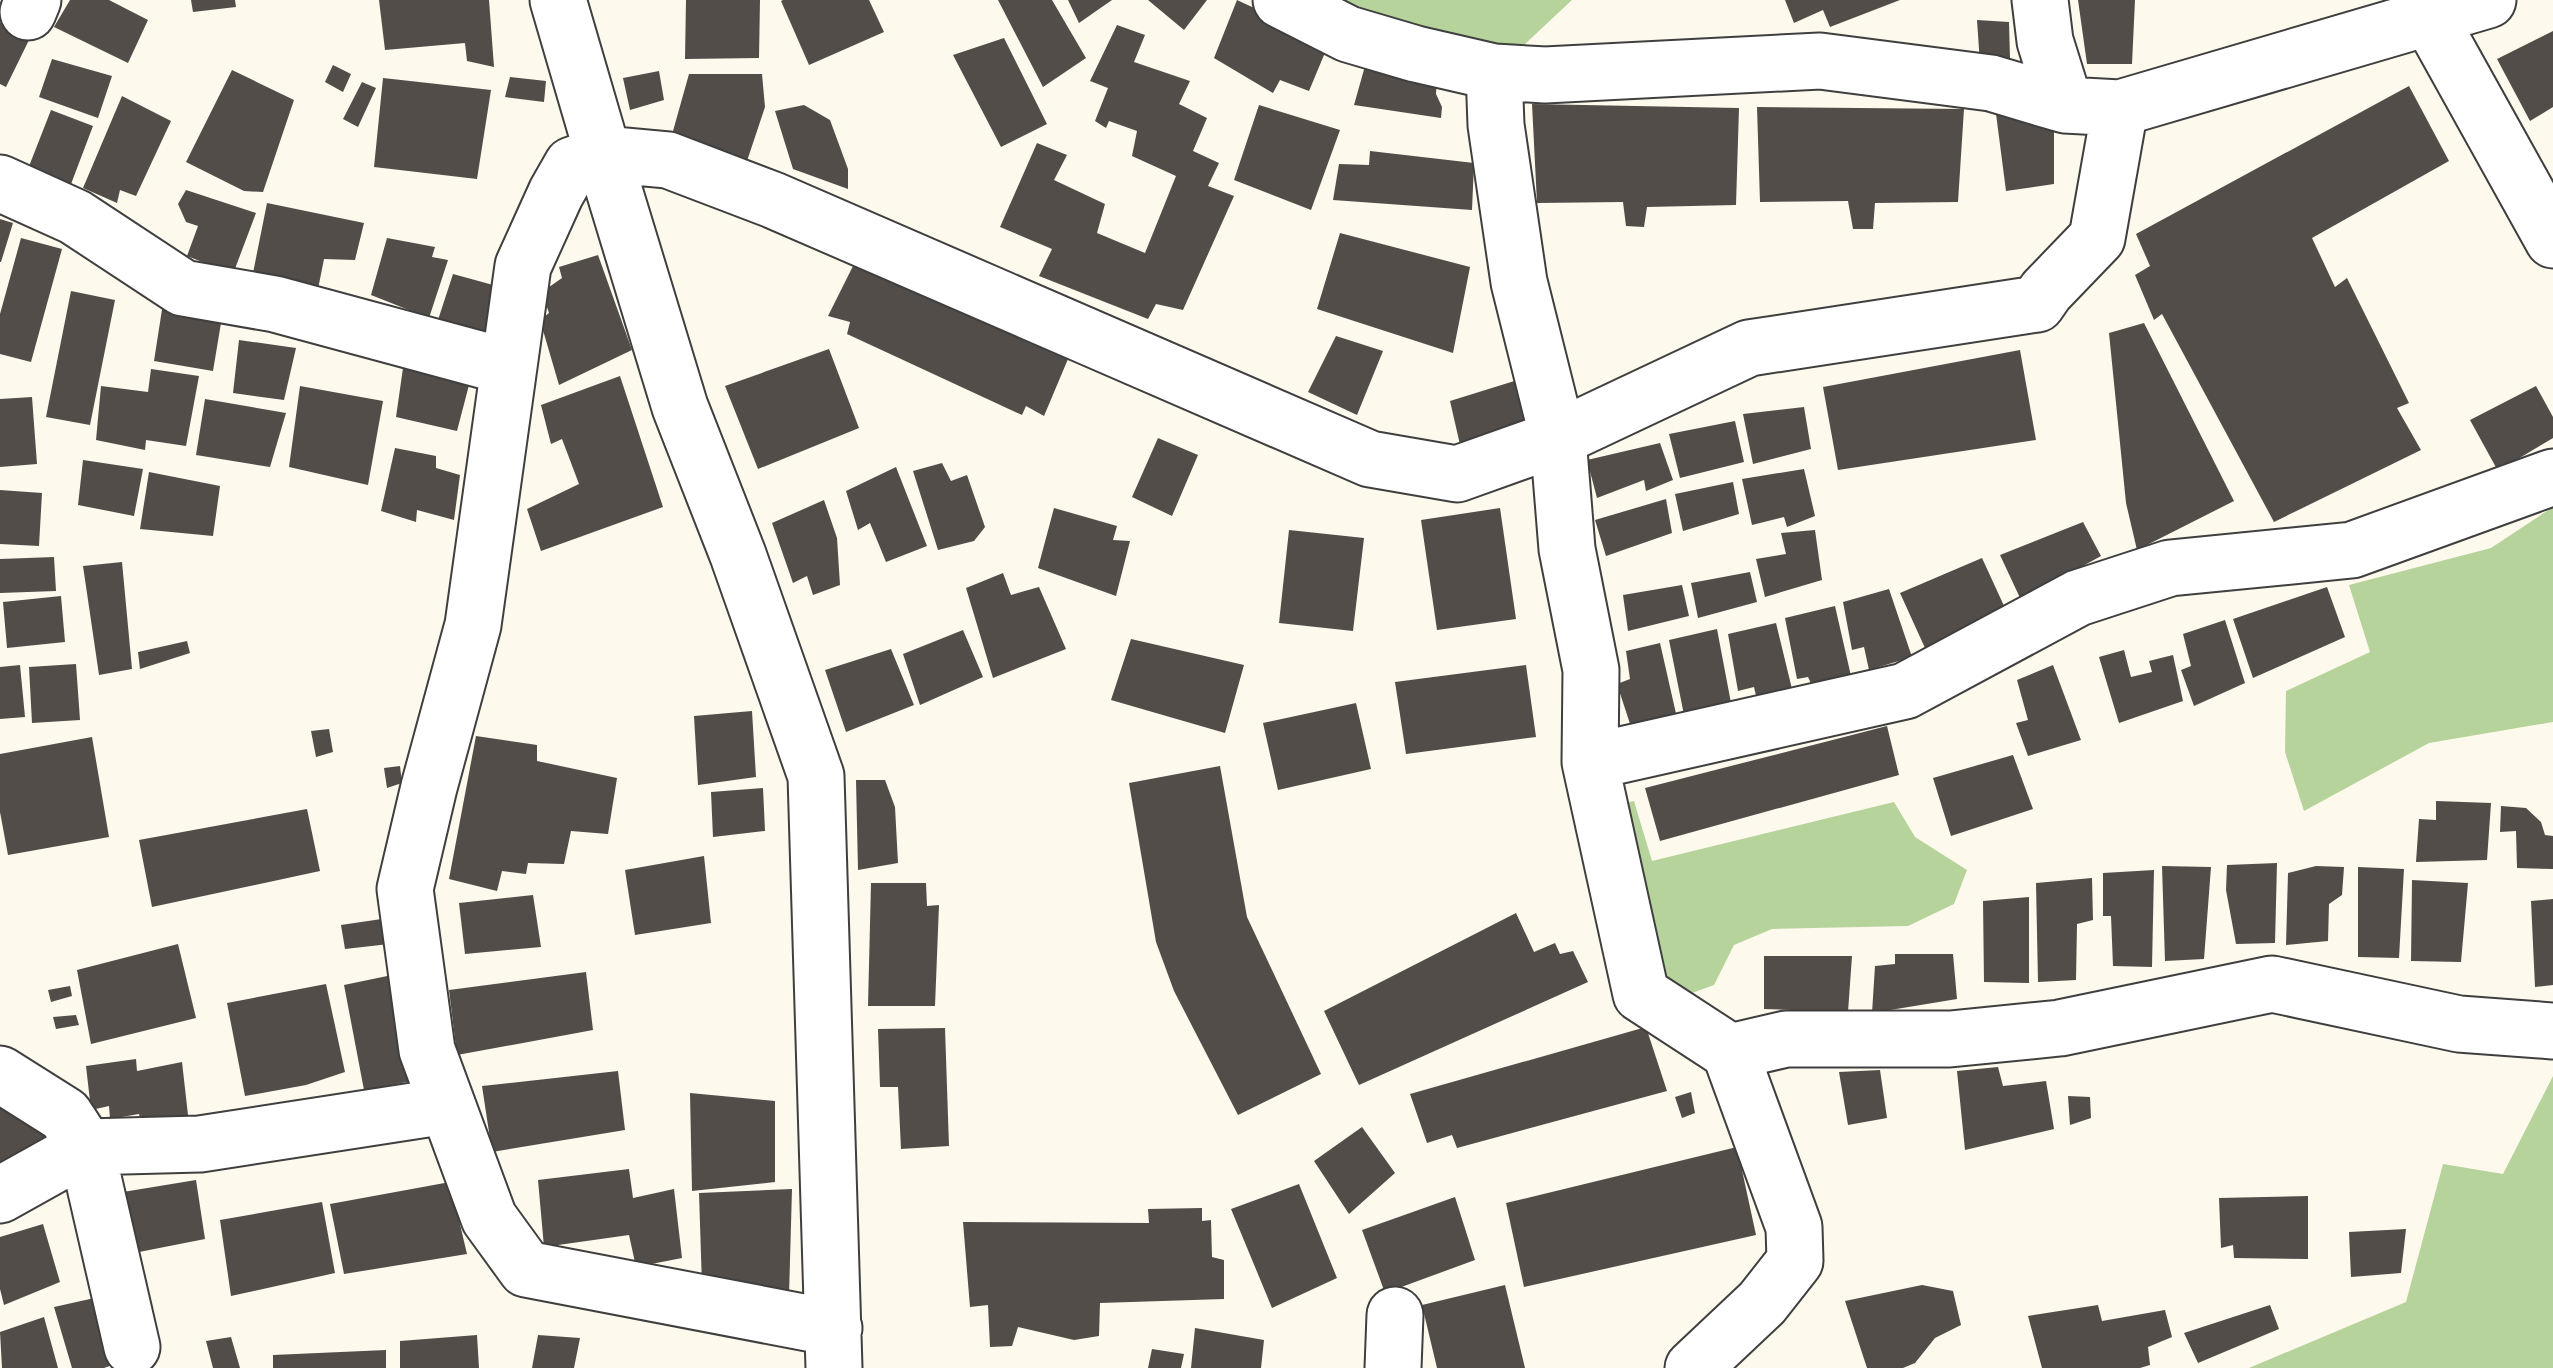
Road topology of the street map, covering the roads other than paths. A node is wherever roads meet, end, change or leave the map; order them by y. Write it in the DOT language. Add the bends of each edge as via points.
graph roads {
  1 [pos="558,0"];
  2 [pos="1280,0"];
  3 [pos="2040,0"];
  4 [pos="2488,0"];
  5 [pos="2412,14"];
  6 [pos="1494,72"];
  7 [pos="2065,105"];
  8 [pos="2120,108"];
  9 [pos="602,154"];
  10 [pos="0,183"];
  11 [pos="2553,240"];
  12 [pos="508,368"];
  13 [pos="1558,438"];
  14 [pos="2553,477"];
  15 [pos="1590,762"];
  16 [pos="2553,1031"];
  17 [pos="1730,1052"];
  18 [pos="0,1074"];
  19 [pos="446,1106"];
  20 [pos="86,1148"];
  21 [pos="0,1195"];
  22 [pos="132,1346"];
  23 [pos="834,1348"];
  24 [pos="1693,1368"];
  1 -- 9 [label="street"];
  2 -- 6 [label="street" via="1348,34"];
  3 -- 7 [label="street"];
  4 -- 5 [label="street"];
  5 -- 8 [label="street"];
  5 -- 11 [label="street"];
  6 -- 7 [label="street" via="1820,61 1991,83"];
  6 -- 13 [label="street" via="1519,282"];
  7 -- 8 [label="street"];
  8 -- 13 [label="street" via="2098,238 2037,304 1749,348"];
  9 -- 12 [label="street" via="572,165 523,266"];
  9 -- 13 [label="street" via="668,160 773,200 1370,459 1456,474"];
  9 -- 23 [label="street" via="680,407 816,776"];
  10 -- 12 [label="street" via="75,217 183,288 274,304"];
  12 -- 19 [label="street" via="472,625 405,889 426,1050"];
  13 -- 15 [label="street" via="1568,549 1591,670"];
  14 -- 15 [label="street" via="2352,550 2170,568 2078,598 1906,691"];
  15 -- 17 [label="street" via="1641,994"];
  16 -- 17 [label="street" via="2459,1024 2272,984 2060,1028 1950,1040 1786,1039"];
  17 -- 24 [label="street" via="1794,1227 1795,1260 1762,1303"];
  18 -- 20 [label="street" via="65,1115"];
  19 -- 20 [label="street" via="200,1144"];
  19 -- 23 [label="street" via="489,1218 526,1269"];
  20 -- 21 [label="street"];
  20 -- 22 [label="street"];
}
